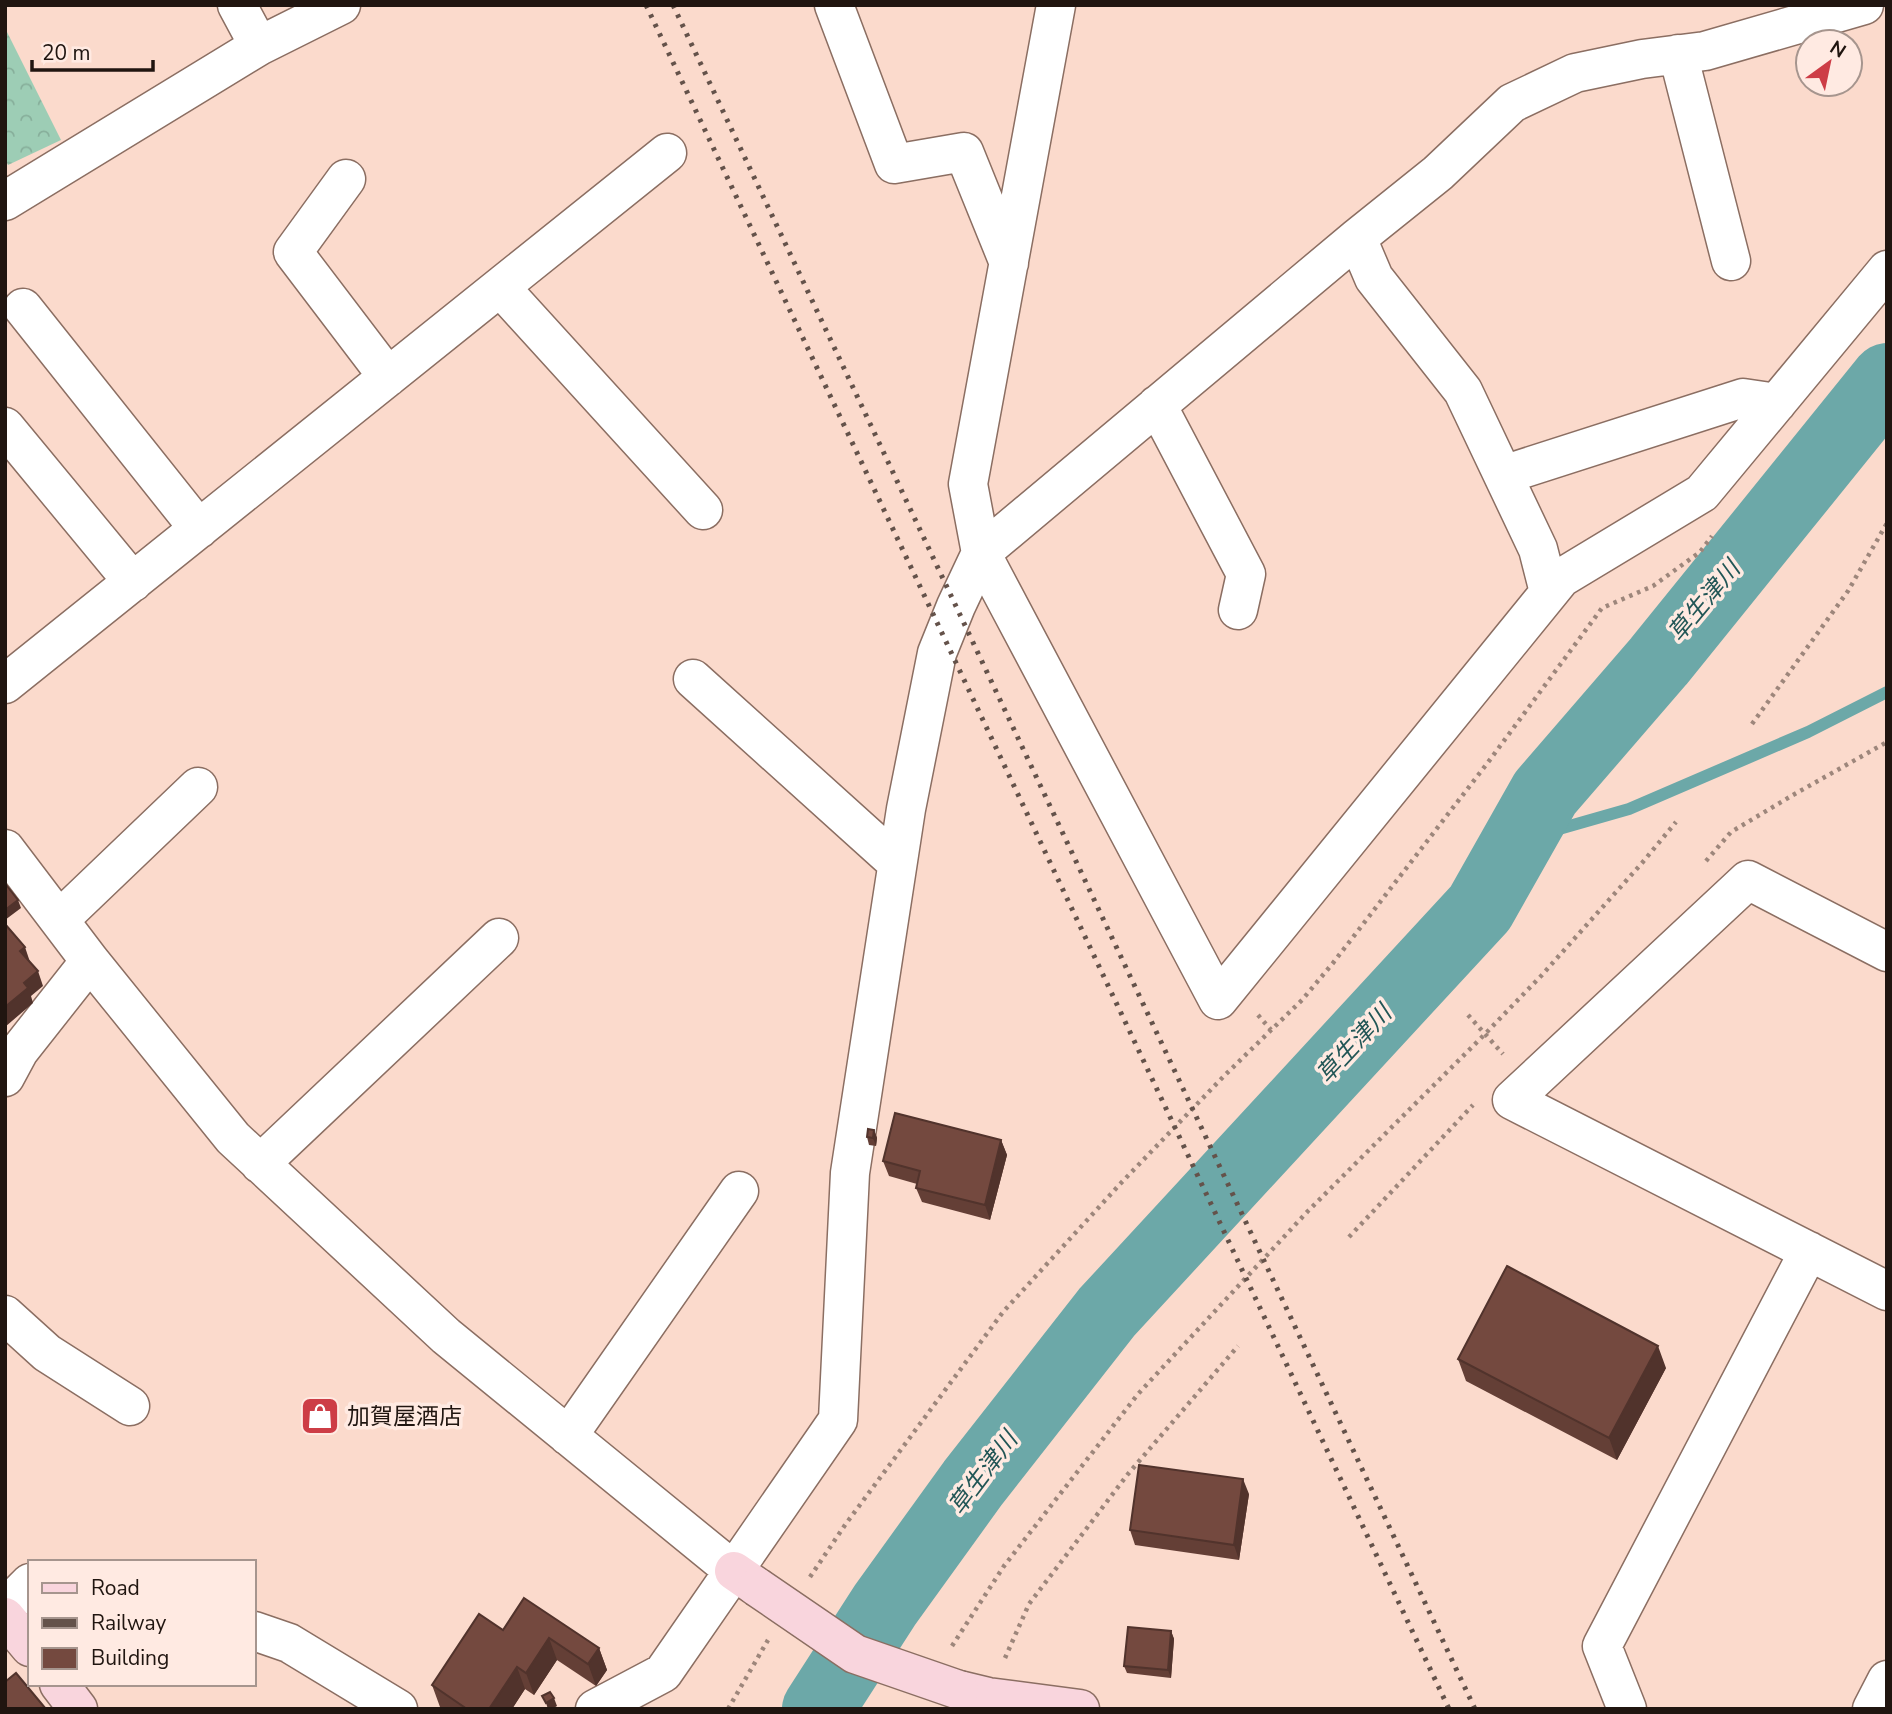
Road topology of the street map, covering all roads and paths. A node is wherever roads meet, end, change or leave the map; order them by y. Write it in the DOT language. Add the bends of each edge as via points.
graph roads {
  1 [pos="237,5"];
  2 [pos="341,5"];
  3 [pos="834,5"];
  4 [pos="1056,5"];
  5 [pos="1864,5"];
  6 [pos="259,46"];
  7 [pos="1678,54"];
  8 [pos="667,153"];
  9 [pos="346,179"];
  10 [pos="5,201"];
  11 [pos="1357,237"];
  12 [pos="1731,261"];
  13 [pos="1009,262"];
  14 [pos="1887,270"];
  15 [pos="500,287"];
  16 [pos="23,308"];
  17 [pos="388,377"];
  18 [pos="1777,403"];
  19 [pos="1157,405"];
  20 [pos="5,427"];
  21 [pos="1503,475"];
  22 [pos="703,510"];
  23 [pos="1887,523"];
  24 [pos="199,529"];
  25 [pos="1717,530"];
  26 [pos="981,553"];
  27 [pos="133,582"];
  28 [pos="1549,592"];
  29 [pos="1238,610"];
  30 [pos="693,679"];
  31 [pos="5,684"];
  32 [pos="1752,724"];
  33 [pos="198,787"];
  34 [pos="1676,822"];
  35 [pos="5,849"];
  36 [pos="897,863"];
  37 [pos="59,920"];
  38 [pos="499,938"];
  39 [pos="1887,952"];
  40 [pos="90,961"];
  41 [pos="1468,1015"];
  42 [pos="1485,1035"];
  43 [pos="1512,1064"];
  44 [pos="5,1077"];
  45 [pos="260,1164"];
  46 [pos="739,1191"];
  47 [pos="1809,1251"];
  48 [pos="1887,1291"];
  49 [pos="5,1315"];
  50 [pos="1238,1346"];
  51 [pos="130,1406"];
  52 [pos="568,1436"];
  53 [pos="745,1579"];
  54 [pos="808,1581"];
  55 [pos="28,1585"];
  56 [pos="5,1608"];
  57 [pos="5,1617"];
  58 [pos="256,1632"];
  59 [pos="771,1636"];
  60 [pos="28,1645"];
  61 [pos="947,1654"];
  62 [pos="663,1673"];
  63 [pos="1887,1680"];
  64 [pos="61,1686"];
  65 [pos="976,1699"];
  66 [pos="78,1709"];
  67 [pos="398,1709"];
  68 [pos="595,1709"];
  69 [pos="646,1709"];
  70 [pos="728,1709"];
  71 [pos="1080,1709"];
  72 [pos="1627,1709"];
  73 [pos="1872,1709"];
  1 -- 6 [label="street"];
  2 -- 6 [label="street"];
  3 -- 13 [label="street" via="894,164 964,152"];
  4 -- 13 [label="street"];
  5 -- 7 [label="street" via="1705,51"];
  6 -- 10 [label="street"];
  7 -- 11 [label="street" via="1575,73 1512,103 1438,173"];
  7 -- 12 [label="street"];
  8 -- 15 [label="street"];
  9 -- 17 [label="street" via="293,253"];
  11 -- 19 [label="street"];
  11 -- 21 [label="street" via="1374,278 1463,391"];
  13 -- 26 [label="street" via="968,484"];
  14 -- 18 [label="street"];
  15 -- 17 [label="street"];
  15 -- 22 [label="street"];
  16 -- 24 [label="street"];
  17 -- 24 [label="street"];
  18 -- 21 [label="street" via="1744,398"];
  18 -- 28 [label="street" via="1702,493 1560,578"];
  19 -- 26 [label="street"];
  19 -- 29 [label="street" via="1246,574"];
  20 -- 27 [label="street"];
  21 -- 28 [label="street" via="1538,549"];
  23 -- 32 [label="path" via="1848,591"];
  24 -- 27 [label="street"];
  25 -- 54 [label="path" via="1700,552 1653,586 1602,607 1489,761 1302,1000 1139,1163 1003,1312"];
  26 -- 28 [label="street" via="1218,1000"];
  26 -- 36 [label="street" via="937,653"];
  27 -- 31 [label="street"];
  30 -- 36 [label="street"];
  33 -- 37 [label="street"];
  34 -- 42 [label="path"];
  35 -- 37 [label="street"];
  36 -- 53 [label="street" via="850,1173 838,1420"];
  37 -- 40 [label="street"];
  38 -- 45 [label="street"];
  39 -- 47 [label="street" via="1748,880 1512,1100"];
  40 -- 44 [label="street" via="19,1051"];
  40 -- 45 [label="street" via="233,1138"];
  41 -- 42 [label="path"];
  42 -- 43 [label="path"];
  42 -- 61 [label="path" via="1308,1211 1138,1394 1004,1566"];
  45 -- 52 [label="street" via="446,1336"];
  46 -- 52 [label="street"];
  47 -- 48 [label="street"];
  47 -- 72 [label="street" via="1602,1646"];
  49 -- 51 [label="street" via="47,1353"];
  50 -- 65 [label="path" via="1128,1474 1029,1604"];
  52 -- 53 [label="street"];
  53 -- 62 [label="street"];
  53 -- 65 [label="street, bridge" via="855,1654"];
  55 -- 56 [label="street"];
  57 -- 60 [label="street"];
  58 -- 67 [label="street" via="289,1643"];
  59 -- 70 [label="path"];
  62 -- 68 [label="street"];
  62 -- 69 [label="street"];
  63 -- 73 [label="street"];
  64 -- 66 [label="street"];
  65 -- 71 [label="street"];
}
